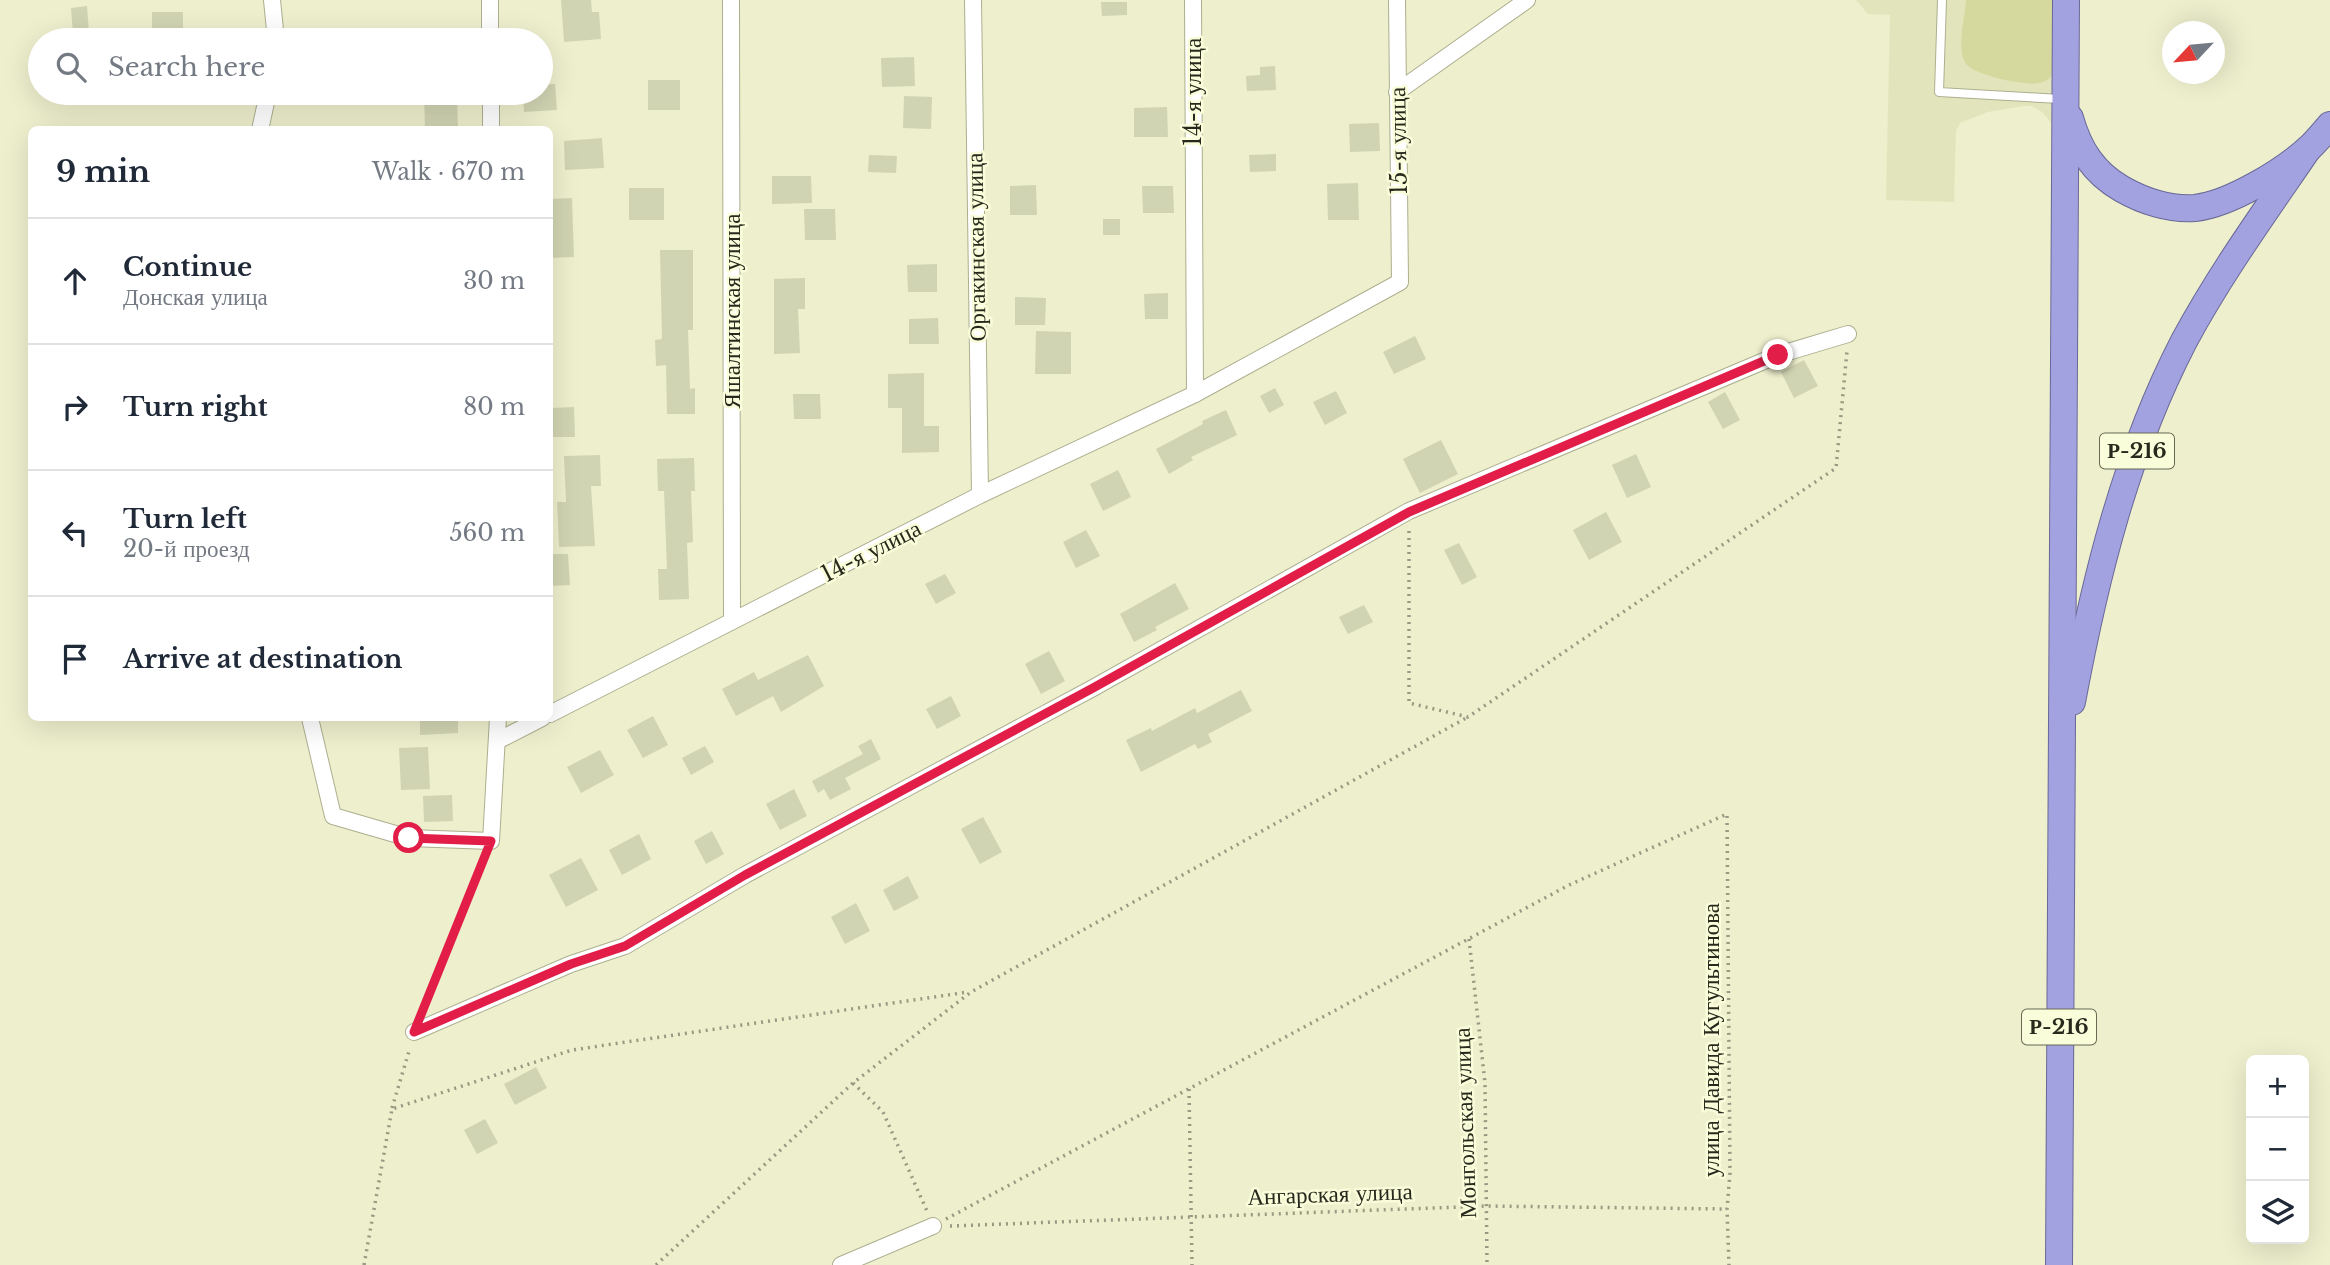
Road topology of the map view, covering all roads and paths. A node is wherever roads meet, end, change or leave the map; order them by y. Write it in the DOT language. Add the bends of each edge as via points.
graph roads {
  1 [pos="272,0"];
  2 [pos="490,0"];
  3 [pos="731,0"];
  4 [pos="973,0"];
  5 [pos="1193,0"];
  6 [pos="1397,0"];
  7 [pos="1527,0"];
  8 [pos="1942,0"];
  9 [pos="2066,0"];
  10 [pos="275,28"];
  11 [pos="490,28"];
  12 [pos="1397,92"];
  13 [pos="2065,99"];
  14 [pos="265,105"];
  15 [pos="491,105"];
  16 [pos="2330,125"];
  17 [pos="261,126"];
  18 [pos="491,126"];
  19 [pos="2308,149"];
  20 [pos="1400,282"];
  21 [pos="1848,334"];
  22 [pos="1195,394"];
  23 [pos="980,495"];
  24 [pos="1409,512"];
  25 [pos="732,621"];
  26 [pos="553,712"];
  27 [pos="1468,717"];
  28 [pos="311,721"];
  29 [pos="498,721"];
  30 [pos="536,721"];
  31 [pos="499,740"];
  32 [pos="2060,790"];
  33 [pos="491,841"];
  34 [pos="1469,938"];
  35 [pos="971,992"];
  36 [pos="414,1032"];
  37 [pos="853,1083"];
  38 [pos="1189,1088"];
  39 [pos="392,1110"];
  40 [pos="1486,1206"];
  41 [pos="1727,1209"];
  42 [pos="1192,1217"];
  43 [pos="933,1226"];
  44 [pos="364,1265"];
  45 [pos="656,1265"];
  46 [pos="841,1265"];
  47 [pos="1192,1265"];
  48 [pos="1487,1265"];
  49 [pos="1729,1265"];
  50 [pos="2059,1265"];
  1 -- 10 [label="street"];
  2 -- 11 [label="street"];
  3 -- 25 [label="street, Яшалтинская улица"];
  4 -- 23 [label="street, Оргакинская улица"];
  5 -- 22 [label="street, 14-я улица"];
  6 -- 12 [label="street, 15-я улица"];
  7 -- 12 [label="street"];
  8 -- 13 [label="lane" via="1939,92"];
  9 -- 13 [label="highway, Р-216"];
  12 -- 20 [label="street, 15-я улица"];
  13 -- 19 [label="highway, Р-216" via="2074,134 2093,166 2108,181 2165,205 2191,208 2228,199"];
  13 -- 32 [label="highway, Р-216"];
  14 -- 17 [label="street"];
  15 -- 18 [label="street"];
  16 -- 19 [label="highway, Р-216"];
  19 -- 32 [label="highway, Р-216" via="2229,265 2157,398 2133,461 2084,639"];
  20 -- 22 [label="street, 14-я улица"];
  21 -- 24 [label="street" via="1778,355"];
  21 -- 27 [label="path" via="1836,468"];
  22 -- 23 [label="street, 14-я улица"];
  23 -- 25 [label="street, 14-я улица"];
  24 -- 27 [label="path" via="1409,703"];
  24 -- 36 [label="street" via="745,875 625,946 571,964"];
  25 -- 26 [label="street, 14-я улица"];
  27 -- 35 [label="path"];
  28 -- 33 [label="street" via="333,816 409,838"];
  29 -- 31 [label="street"];
  30 -- 31 [label="street"];
  31 -- 33 [label="street"];
  32 -- 50 [label="highway, Р-216"];
  33 -- 36 [label="path"];
  34 -- 38 [label="path"];
  34 -- 40 [label="path, Монгольская улица" via="1485,1083"];
  34 -- 41 [label="path, улица Давида Кугультинова" via="1569,885 1727,814"];
  35 -- 37 [label="path"];
  35 -- 39 [label="path" via="572,1050"];
  36 -- 39 [label="path"];
  37 -- 43 [label="path" via="883,1112"];
  37 -- 45 [label="path"];
  38 -- 42 [label="path"];
  38 -- 43 [label="path"];
  39 -- 44 [label="path"];
  40 -- 41 [label="path, Ангарская улица"];
  40 -- 42 [label="path, Ангарская улица"];
  40 -- 48 [label="path, Монгольская улица"];
  41 -- 49 [label="path, улица Давида Кугультинова"];
  42 -- 43 [label="path, Ангарская улица"];
  42 -- 47 [label="path"];
  43 -- 46 [label="street"];
}
